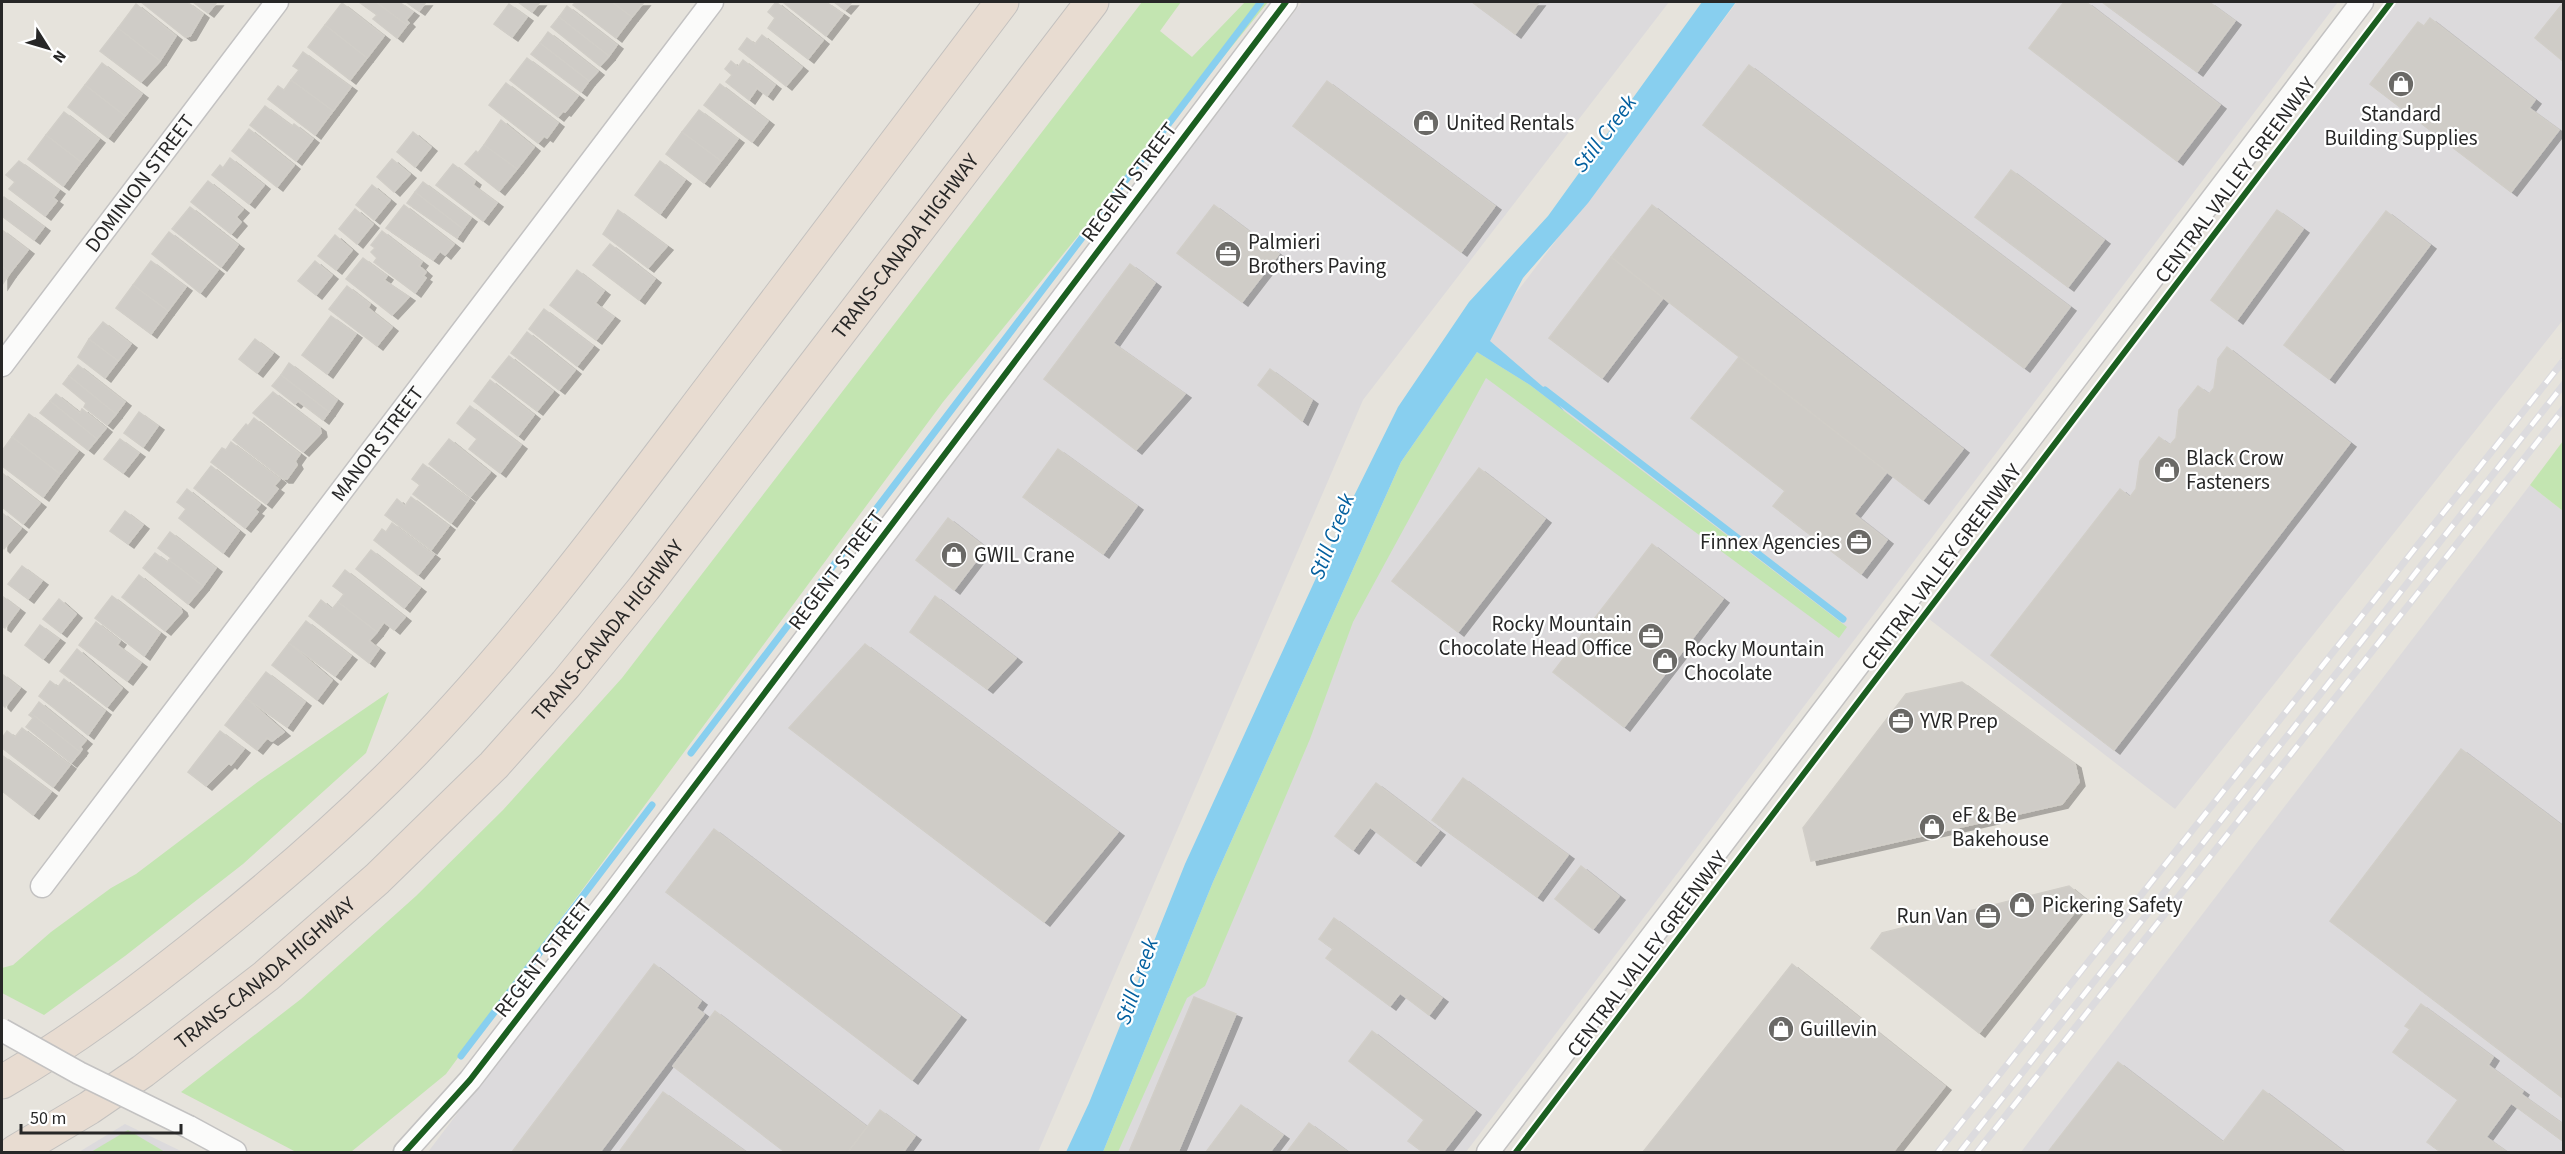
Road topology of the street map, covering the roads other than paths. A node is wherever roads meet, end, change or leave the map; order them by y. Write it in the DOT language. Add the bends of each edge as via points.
graph roads {
  1 [pos="278,2"];
  2 [pos="712,2"];
  3 [pos="1002,2"];
  4 [pos="1092,2"];
  5 [pos="1286,2"];
  6 [pos="2362,2"];
  7 [pos="2,364"];
  8 [pos="42,886"];
  9 [pos="2,1030"];
  10 [pos="2,1082"];
  11 [pos="15,1152"];
  12 [pos="235,1152"];
  13 [pos="405,1152"];
  14 [pos="1488,1152"];
  1 -- 7 [label="street, DOMINION STREET"];
  2 -- 8 [label="street, MANOR STREET"];
  3 -- 10 [label="highway" via="652,465 524,628 427,736 388,778 262,893 79,1035"];
  4 -- 11 [label="highway, TRANS-CANADA HIGHWAY" via="644,588 494,765 378,879 266,976 143,1071"];
  5 -- 13 [label="street, REGENT STREET" via="613,894 470,1080"];
  6 -- 14 [label="street"];
  9 -- 12 [label="street, bridge"];
}
